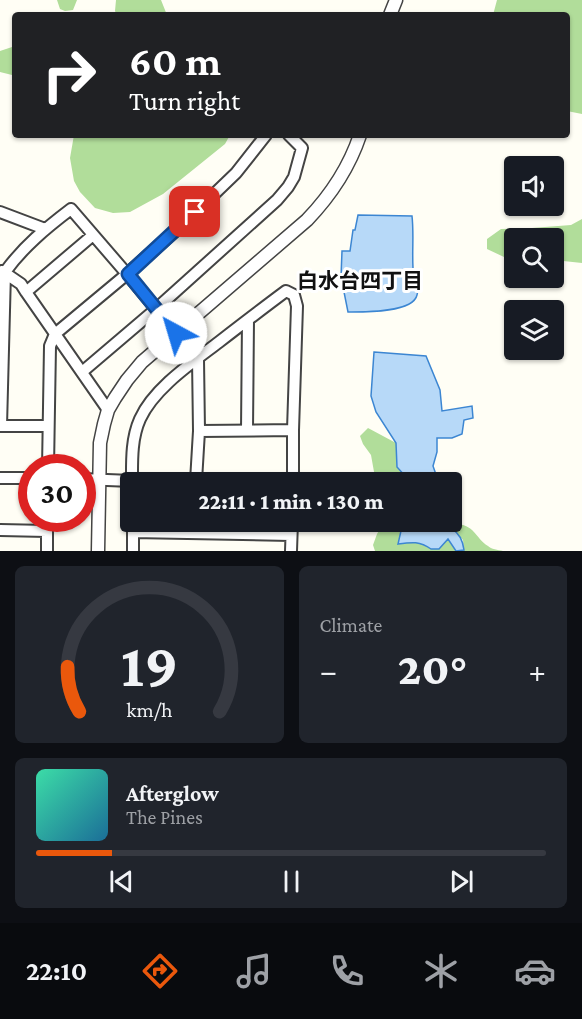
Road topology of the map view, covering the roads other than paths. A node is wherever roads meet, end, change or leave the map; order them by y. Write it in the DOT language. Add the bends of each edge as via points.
graph roads {
  1 [pos="264,138"];
  2 [pos="292,138"];
  3 [pos="359,138"];
  4 [pos="0,212"];
  5 [pos="45,229"];
  6 [pos="93,235"];
  7 [pos="2,271"];
  8 [pos="128,274"];
  9 [pos="27,292"];
  10 [pos="156,309"];
  11 [pos="248,320"];
  12 [pos="176,333"];
  13 [pos="55,334"];
  14 [pos="198,358"];
  15 [pos="82,372"];
  16 [pos="108,410"];
  17 [pos="0,426"];
  18 [pos="48,426"];
  19 [pos="247,430"];
  20 [pos="293,430"];
  21 [pos="199,431"];
  22 [pos="48,454"];
  23 [pos="132,472"];
  24 [pos="197,472"];
  25 [pos="293,472"];
  26 [pos="0,478"];
  27 [pos="18,478"];
  28 [pos="96,480"];
  29 [pos="99,480"];
  30 [pos="120,481"];
  31 [pos="0,530"];
  32 [pos="18,530"];
  33 [pos="47,532"];
  34 [pos="133,532"];
  35 [pos="232,532"];
  36 [pos="291,532"];
  37 [pos="291,535"];
  38 [pos="47,551"];
  39 [pos="98,551"];
  40 [pos="133,551"];
  41 [pos="291,551"];
  1 -- 8 [label="street" via="236,173"];
  2 -- 10 [label="street" via="302,148 288,187"];
  3 -- 12 [label="street" via="347,167 324,202"];
  4 -- 5 [label="street"];
  5 -- 6 [label="street" via="71,209"];
  5 -- 7 [label="street"];
  6 -- 8 [label="street"];
  6 -- 9 [label="street"];
  7 -- 9 [label="street"];
  7 -- 17 [label="street"];
  8 -- 10 [label="street"];
  8 -- 13 [label="street"];
  9 -- 13 [label="street"];
  10 -- 12 [label="street"];
  10 -- 15 [label="street"];
  11 -- 14 [label="street"];
  11 -- 19 [label="street"];
  11 -- 20 [label="street" via="286,291 294,295 297,306"];
  12 -- 14 [label="street"];
  12 -- 16 [label="street" via="142,362"];
  13 -- 15 [label="street"];
  13 -- 18 [label="street" via="50,346"];
  14 -- 21 [label="street"];
  14 -- 23 [label="street" via="149,403 134,434"];
  15 -- 16 [label="street"];
  16 -- 29 [label="street" via="100,443"];
  17 -- 18 [label="street"];
  18 -- 22 [label="street"];
  19 -- 20 [label="street"];
  19 -- 21 [label="street"];
  20 -- 25 [label="street"];
  21 -- 24 [label="street"];
  26 -- 27 [label="street"];
  28 -- 29 [label="street"];
  29 -- 30 [label="street"];
  29 -- 39 [label="street"];
  31 -- 32 [label="street"];
  33 -- 38 [label="street"];
  34 -- 40 [label="street"];
  35 -- 37 [label="street"];
  36 -- 37 [label="street"];
  37 -- 41 [label="street"];
}
